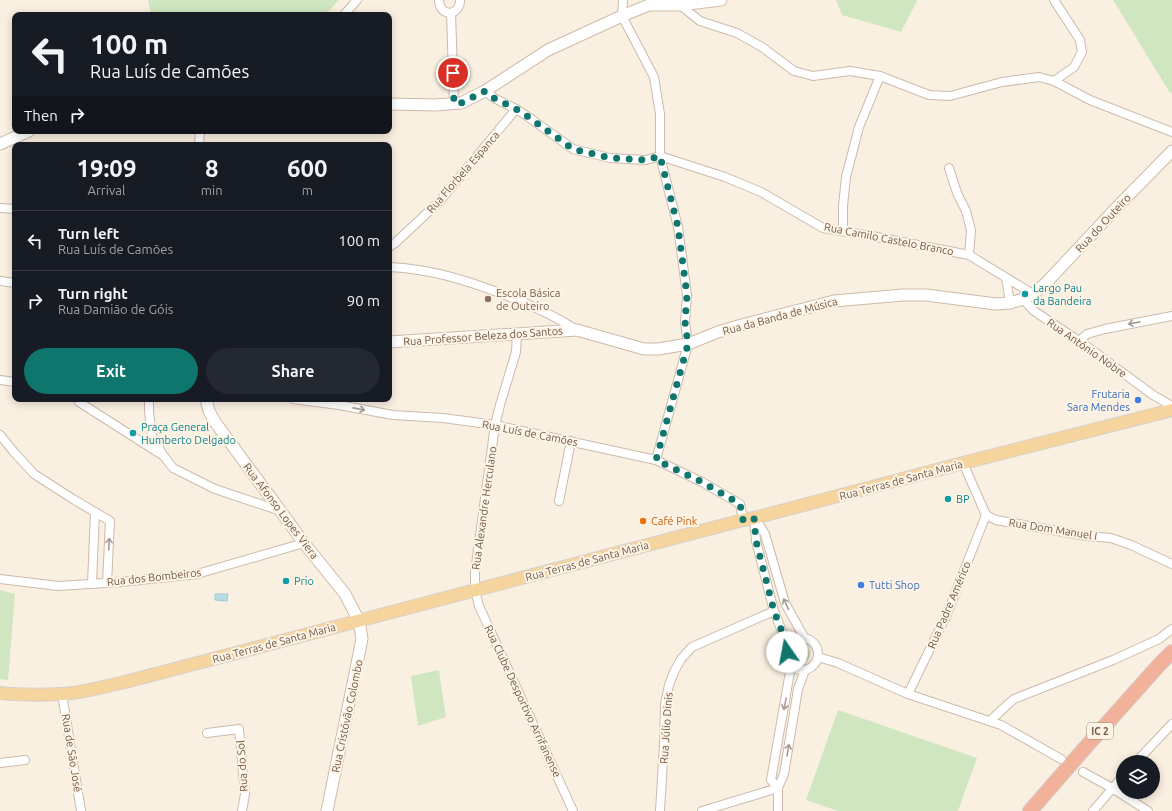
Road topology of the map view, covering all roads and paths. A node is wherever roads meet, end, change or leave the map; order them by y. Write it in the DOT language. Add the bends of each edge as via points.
graph roads {
  1 [pos="357,0"];
  2 [pos="439,0"];
  3 [pos="460,0"];
  4 [pos="623,0"];
  5 [pos="721,0"];
  6 [pos="1054,0"];
  7 [pos="680,5"];
  8 [pos="347,12"];
  9 [pos="451,13"];
  10 [pos="622,16"];
  11 [pos="880,76"];
  12 [pos="1054,80"];
  13 [pos="485,91"];
  14 [pos="454,103"];
  15 [pos="392,104"];
  16 [pos="516,109"];
  17 [pos="1172,132"];
  18 [pos="22,134"];
  19 [pos="0,144"];
  20 [pos="1172,151"];
  21 [pos="660,156"];
  22 [pos="949,168"];
  23 [pos="0,208"];
  24 [pos="12,209"];
  25 [pos="843,231"];
  26 [pos="392,245"];
  27 [pos="969,255"];
  28 [pos="392,267"];
  29 [pos="1006,278"];
  30 [pos="0,281"];
  31 [pos="12,283"];
  32 [pos="1033,294"];
  33 [pos="1023,300"];
  34 [pos="1010,303"];
  35 [pos="1172,316"];
  36 [pos="578,330"];
  37 [pos="516,333"];
  38 [pos="1079,341"];
  39 [pos="392,342"];
  40 [pos="688,344"];
  41 [pos="0,380"];
  42 [pos="12,382"];
  43 [pos="1153,396"];
  44 [pos="79,402"];
  45 [pos="149,402"];
  46 [pos="207,402"];
  47 [pos="316,402"];
  48 [pos="1172,406"];
  49 [pos="1172,410"];
  50 [pos="1159,414"];
  51 [pos="495,425"];
  52 [pos="0,436"];
  53 [pos="571,441"];
  54 [pos="163,455"];
  55 [pos="656,460"];
  56 [pos="963,463"];
  57 [pos="559,501"];
  58 [pos="95,512"];
  59 [pos="282,512"];
  60 [pos="986,515"];
  61 [pos="749,519"];
  62 [pos="304,543"];
  63 [pos="1172,564"];
  64 [pos="0,579"];
  65 [pos="107,582"];
  66 [pos="92,584"];
  67 [pos="475,590"];
  68 [pos="774,611"];
  69 [pos="359,621"];
  70 [pos="1172,629"];
  71 [pos="805,639"];
  72 [pos="788,647"];
  73 [pos="1172,652"];
  74 [pos="818,657"];
  75 [pos="1172,662"];
  76 [pos="791,666"];
  77 [pos="805,670"];
  78 [pos="0,693"];
  79 [pos="62,694"];
  80 [pos="908,694"];
  81 [pos="990,721"];
  82 [pos="1172,724"];
  83 [pos="207,734"];
  84 [pos="1143,755"];
  85 [pos="1061,759"];
  86 [pos="25,760"];
  87 [pos="0,763"];
  88 [pos="1082,772"];
  89 [pos="1116,784"];
  90 [pos="778,788"];
  91 [pos="1112,788"];
  92 [pos="81,811"];
  93 [pos="242,811"];
  94 [pos="327,811"];
  95 [pos="573,811"];
  96 [pos="660,811"];
  97 [pos="702,811"];
  98 [pos="778,811"];
  99 [pos="1030,811"];
  100 [pos="1039,811"];
  101 [pos="1093,811"];
  102 [pos="1148,811"];
  1 -- 8 [label="street"];
  2 -- 9 [label="street" via="441,9"];
  3 -- 9 [label="street" via="459,7"];
  4 -- 10 [label="street"];
  5 -- 7 [label="street"];
  6 -- 12 [label="street" via="1080,40 1082,52 1074,67"];
  7 -- 10 [label="street" via="649,5"];
  7 -- 11 [label="street" via="700,21 737,33 762,47 794,71 813,76 850,71"];
  9 -- 14 [label="street"];
  10 -- 13 [label="street" via="548,50"];
  10 -- 21 [label="street" via="654,77 660,114"];
  11 -- 12 [label="street" via="929,94 950,96 1002,82 1039,77"];
  11 -- 25 [label="street" via="859,127 846,177"];
  12 -- 17 [label="street" via="1090,100"];
  13 -- 14 [label="street" via="461,103"];
  13 -- 16 [label="street"];
  14 -- 15 [label="street"];
  16 -- 21 [label="street" via="573,149 610,158 646,160"];
  16 -- 26 [label="street, Rua Florbela Espanca" via="440,201"];
  18 -- 19 [label="street"];
  20 -- 32 [label="street, Rua do Outeiro"];
  21 -- 25 [label="street, Rua Camilo Castelo Branco" via="762,192 823,228"];
  21 -- 40 [label="street" via="678,227 687,295 685,322"];
  22 -- 27 [label="street" via="971,230"];
  23 -- 24 [label="street"];
  25 -- 27 [label="street, Rua Camilo Castelo Branco"];
  27 -- 29 [label="street, Rua Camilo Castelo Branco"];
  28 -- 36 [label="street" via="453,276 542,310"];
  29 -- 32 [label="street, Rua Camilo Castelo Branco"];
  29 -- 34 [label="street"];
  30 -- 31 [label="street"];
  32 -- 33 [label="street"];
  33 -- 34 [label="street"];
  33 -- 38 [label="street, Rua António Nobre" via="1034,311"];
  34 -- 40 [label="street, Rua da Banda de Música" via="996,304 926,295 834,301 738,326"];
  35 -- 38 [label="street, one-way" via="1093,332"];
  36 -- 37 [label="street, Rua Professor Beleza dos Santos"];
  36 -- 40 [label="street, Rua da Banda de Música" via="644,349"];
  37 -- 39 [label="street, Rua Professor Beleza dos Santos"];
  37 -- 51 [label="street, Rua Alexandre Herculano" via="516,352"];
  38 -- 43 [label="street, Rua António Nobre"];
  40 -- 55 [label="street"];
  41 -- 42 [label="street"];
  43 -- 48 [label="street, Rua António Nobre"];
  43 -- 50 [label="street"];
  44 -- 54 [label="street"];
  45 -- 54 [label="street" via="152,436"];
  46 -- 59 [label="street, Rua Afonso Lopes Viera" via="215,422"];
  47 -- 51 [label="street, Rua Luís de Camões, one-way" via="393,415"];
  49 -- 50 [label="main road, Rua Terras de Santa Maria"];
  50 -- 56 [label="main road, Rua Terras de Santa Maria"];
  51 -- 53 [label="street, Rua Luís de Camões"];
  51 -- 67 [label="street, Rua Alexandre Herculano" via="475,572"];
  52 -- 58 [label="street" via="34,474"];
  53 -- 55 [label="street, Rua Luís de Camões"];
  53 -- 57 [label="street"];
  54 -- 59 [label="street" via="173,468 215,489"];
  55 -- 61 [label="street, Rua Luís de Camões" via="740,504"];
  56 -- 60 [label="street"];
  56 -- 61 [label="main road, Rua Terras de Santa Maria"];
  65 -- 58 [label="street, one-way" via="110,521"];
  58 -- 66 [label="street"];
  59 -- 62 [label="street, Rua Afonso Lopes Viera"];
  60 -- 63 [label="street, Rua Dom Manuel I" via="1003,522 1111,538"];
  60 -- 80 [label="street, Rua Padre Américo" via="947,614"];
  61 -- 67 [label="main road, Rua Terras de Santa Maria"];
  61 -- 68 [label="street"];
  71 -- 61 [label="street, one-way" via="785,602 765,534"];
  62 -- 65 [label="street, Rua dos Bombeiros" via="197,574"];
  62 -- 69 [label="street, Rua Afonso Lopes Viera" via="345,594"];
  64 -- 66 [label="street, Rua dos Bombeiros" via="58,586"];
  65 -- 66 [label="street, Rua dos Bombeiros"];
  67 -- 69 [label="main road, Rua Terras de Santa Maria"];
  67 -- 95 [label="street, Rua Clube Desportivo Arrifanense" via="479,606"];
  68 -- 72 [label="street"];
  68 -- 96 [label="street, Rua Júlio Dinis" via="692,647 681,658 669,685 665,704"];
  69 -- 79 [label="main road, Rua Terras de Santa Maria" via="125,682"];
  69 -- 94 [label="street, Rua Cristóvão Colombo" via="362,639"];
  70 -- 81 [label="street" via="1159,639 1120,657 1014,699"];
  71 -- 72 [label="street" via="795,640"];
  71 -- 74 [label="street" via="816,647"];
  72 -- 76 [label="street" via="787,657"];
  73 -- 99 [label="highway, IC 2"];
  74 -- 77 [label="street" via="814,665"];
  74 -- 80 [label="street" via="838,663"];
  75 -- 100 [label="highway, IC 2"];
  76 -- 77 [label="street"];
  76 -- 90 [label="street, one-way" via="771,780"];
  90 -- 77 [label="street, one-way" via="784,774 798,689"];
  78 -- 79 [label="main road, Rua Terras de Santa Maria"];
  79 -- 92 [label="street, Rua de São José"];
  80 -- 81 [label="street"];
  81 -- 85 [label="street"];
  82 -- 84 [label="street"];
  83 -- 93 [label="street, Rua do Sol" via="239,728 245,794"];
  86 -- 87 [label="street"];
  88 -- 91 [label="street"];
  89 -- 91 [label="street"];
  90 -- 97 [label="street"];
  90 -- 98 [label="street"];
  91 -- 101 [label="street"];
  91 -- 102 [label="street"];
}
